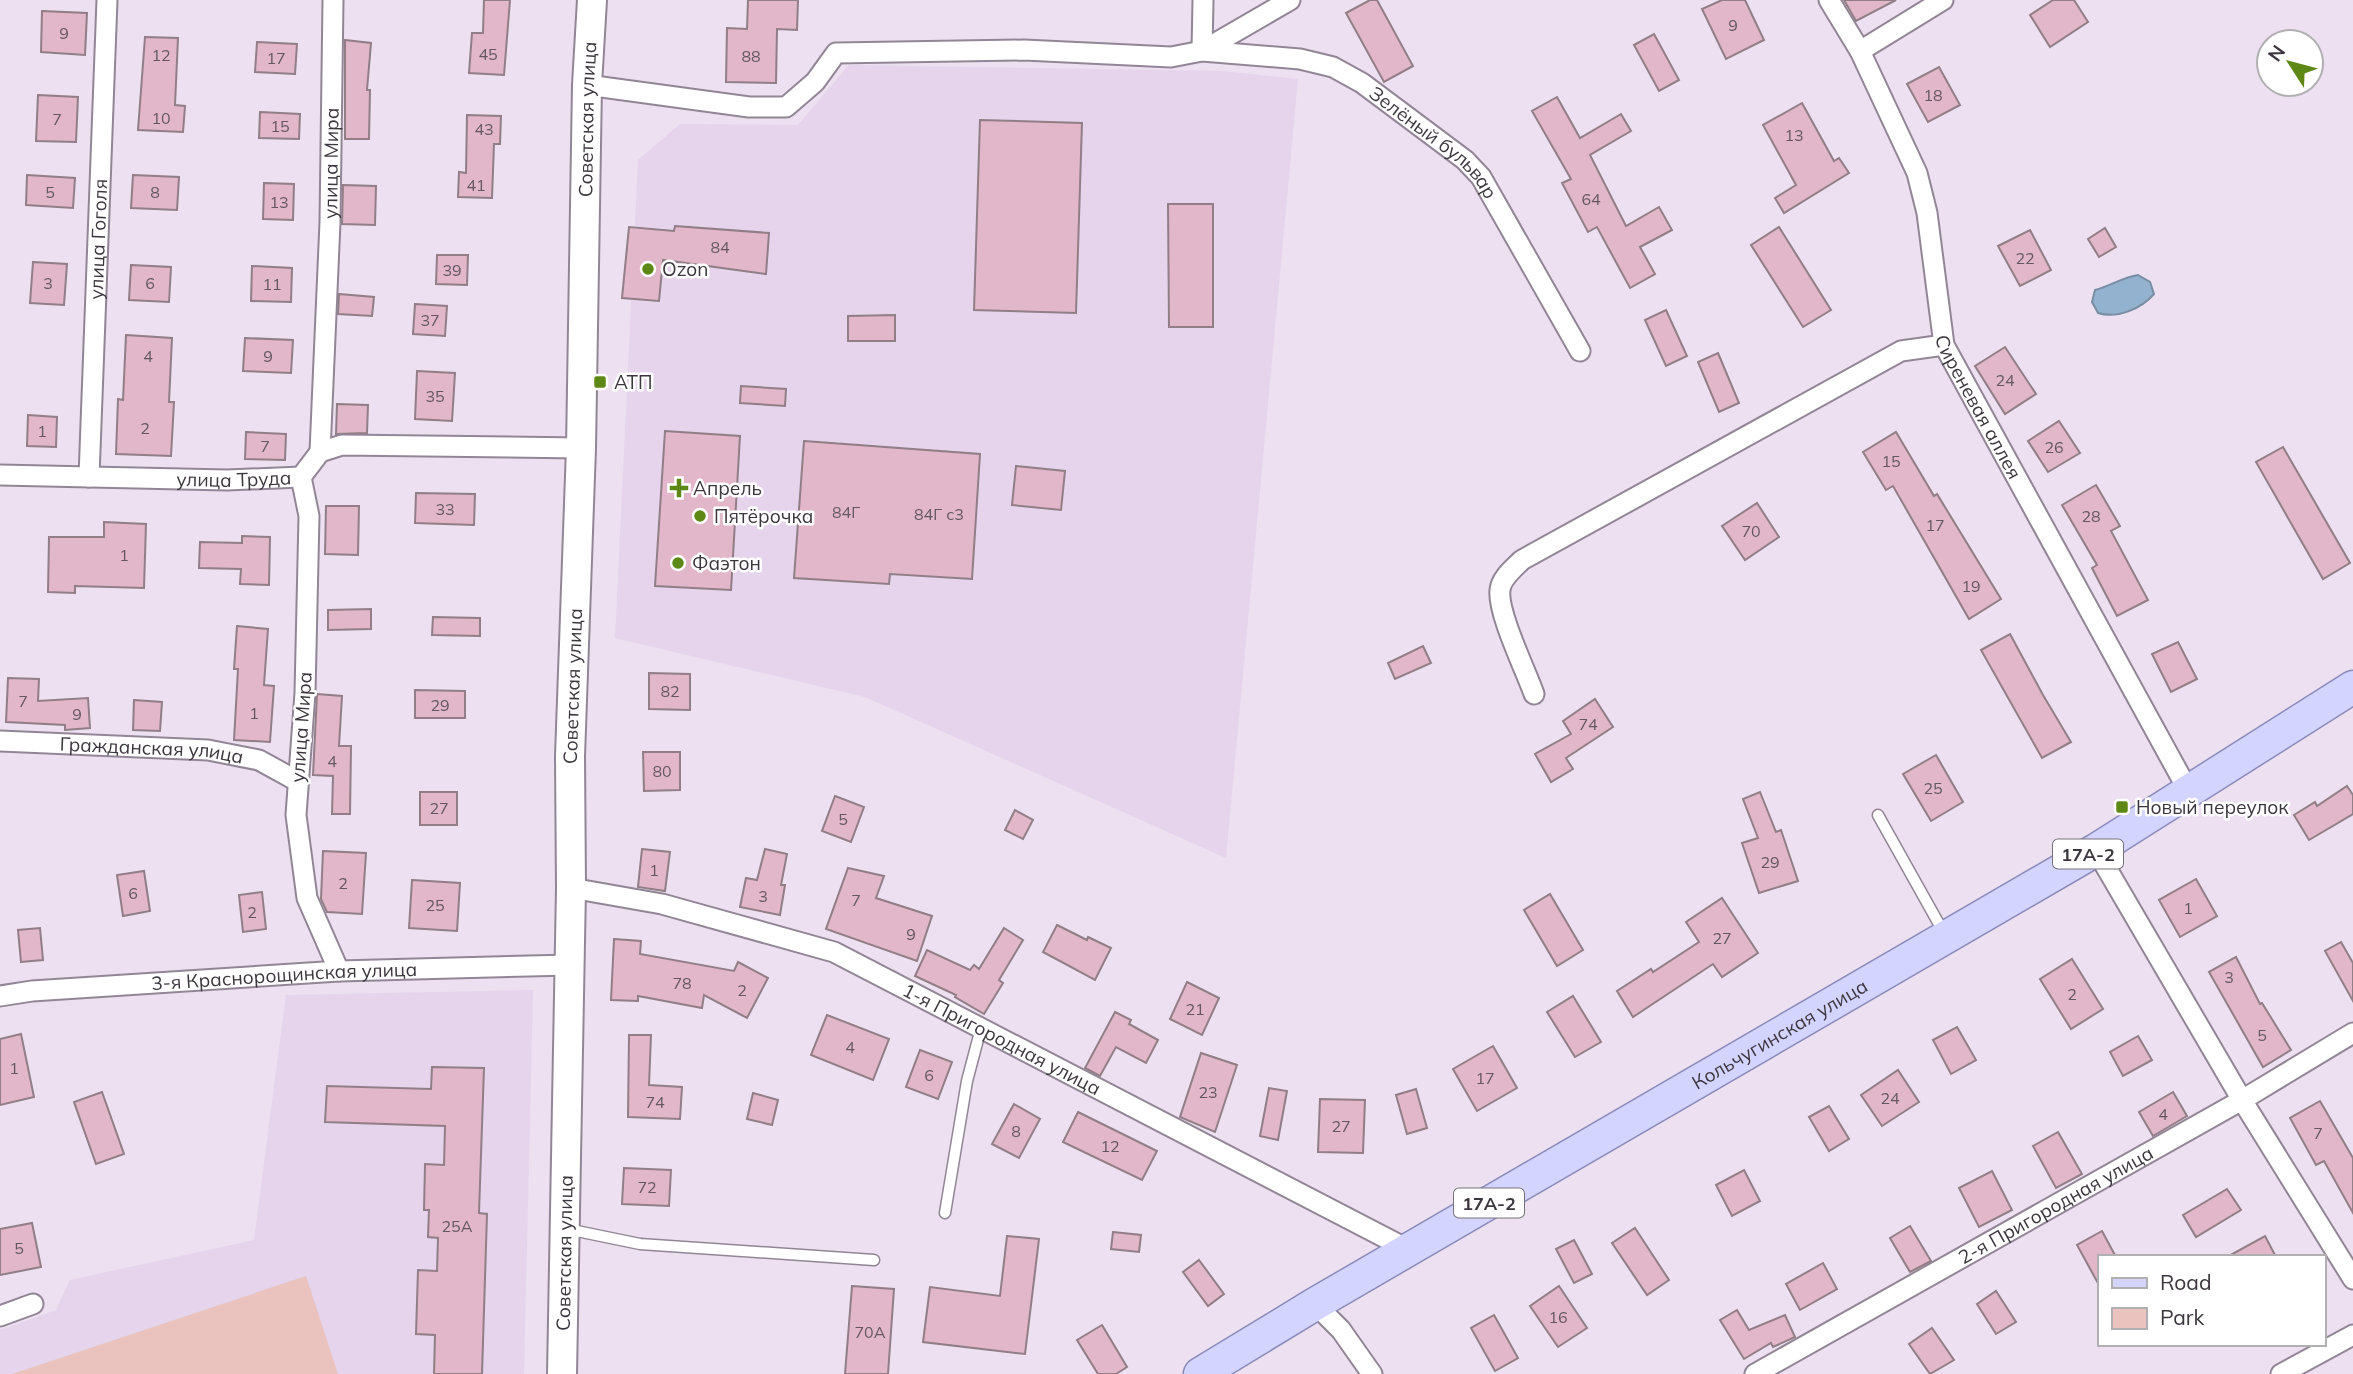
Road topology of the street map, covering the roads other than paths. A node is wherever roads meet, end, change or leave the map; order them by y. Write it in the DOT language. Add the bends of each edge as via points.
graph roads {
  1 [pos="107,0"];
  2 [pos="333,0"];
  3 [pos="592,0"];
  4 [pos="1203,0"];
  5 [pos="1290,0"];
  6 [pos="1829,0"];
  7 [pos="1943,0"];
  8 [pos="1202,51"];
  9 [pos="1860,51"];
  10 [pos="587,85"];
  11 [pos="1944,345"];
  12 [pos="1580,351"];
  13 [pos="581,447"];
  14 [pos="320,452"];
  15 [pos="0,475"];
  16 [pos="89,477"];
  17 [pos="301,477"];
  18 [pos="2353,687"];
  19 [pos="1534,694"];
  20 [pos="0,741"];
  21 [pos="297,781"];
  22 [pos="2189,792"];
  23 [pos="1878,815"];
  24 [pos="2096,850"];
  25 [pos="571,888"];
  26 [pos="1946,937"];
  27 [pos="570,965"];
  28 [pos="339,971"];
  29 [pos="0,996"];
  30 [pos="981,1028"];
  31 [pos="2353,1033"];
  32 [pos="2242,1100"];
  33 [pos="945,1213"];
  34 [pos="564,1228"];
  35 [pos="1409,1250"];
  36 [pos="874,1260"];
  37 [pos="2353,1279"];
  38 [pos="33,1304"];
  39 [pos="1315,1304"];
  40 [pos="0,1316"];
  41 [pos="2353,1335"];
  42 [pos="562,1374"];
  43 [pos="1200,1374"];
  44 [pos="1372,1374"];
  45 [pos="1755,1374"];
  46 [pos="2281,1374"];
  1 -- 16 [label="street, улица Гоголя"];
  2 -- 14 [label="street, улица Мира"];
  3 -- 10 [label="street, Советская улица"];
  4 -- 8 [label="street"];
  5 -- 8 [label="street"];
  6 -- 9 [label="street, Сиреневая аллея"];
  7 -- 9 [label="street"];
  8 -- 10 [label="street" via="1171,57 1024,50 836,53 815,82 786,107 749,107"];
  8 -- 12 [label="street, Зелёный бульвар" via="1300,59 1333,67 1362,83 1465,160 1481,177"];
  9 -- 11 [label="street, Сиреневая аллея" via="1917,173 1927,213"];
  10 -- 13 [label="street, Советская улица"];
  11 -- 19 [label="street" via="1901,351 1522,560 1499,588 1500,604"];
  11 -- 22 [label="street, Сиреневая аллея"];
  13 -- 14 [label="street" via="342,445"];
  13 -- 25 [label="street, Советская улица" via="569,756"];
  14 -- 17 [label="street, улица Труда"];
  15 -- 16 [label="street, улица Труда"];
  16 -- 17 [label="street, улица Труда"];
  17 -- 21 [label="street, улица Мира" via="309,516 305,693"];
  18 -- 22 [label="main road, Кольчугинская улица / 17А-2"];
  20 -- 21 [label="street, Гражданская улица" via="208,750 258,760"];
  21 -- 28 [label="street, улица Мира" via="296,815 307,898"];
  22 -- 24 [label="main road, Кольчугинская улица / 17А-2"];
  23 -- 26 [label="lane"];
  24 -- 26 [label="main road, Кольчугинская улица / 17А-2"];
  24 -- 32 [label="street"];
  25 -- 27 [label="street, Советская улица"];
  25 -- 30 [label="street, 1-я Пригородная улица" via="662,904 834,952"];
  26 -- 35 [label="main road, Кольчугинская улица / 17А-2"];
  27 -- 28 [label="street, 3-я Краснорощинская улица"];
  27 -- 34 [label="street, Советская улица"];
  28 -- 29 [label="street, 3-я Краснорощинская улица"];
  30 -- 33 [label="lane" via="967,1081"];
  30 -- 35 [label="street, 1-я Пригородная улица"];
  31 -- 32 [label="street, 2-я Пригородная улица"];
  32 -- 37 [label="street"];
  32 -- 45 [label="street, 2-я Пригородная улица"];
  34 -- 36 [label="lane" via="640,1244"];
  34 -- 42 [label="street, Советская улица"];
  35 -- 39 [label="main road, Кольчугинская улица / 17А-2"];
  38 -- 40 [label="street"];
  39 -- 43 [label="main road, Кольчугинская улица / 17А-2"];
  39 -- 44 [label="street" via="1341,1330"];
  41 -- 46 [label="street"];
}
